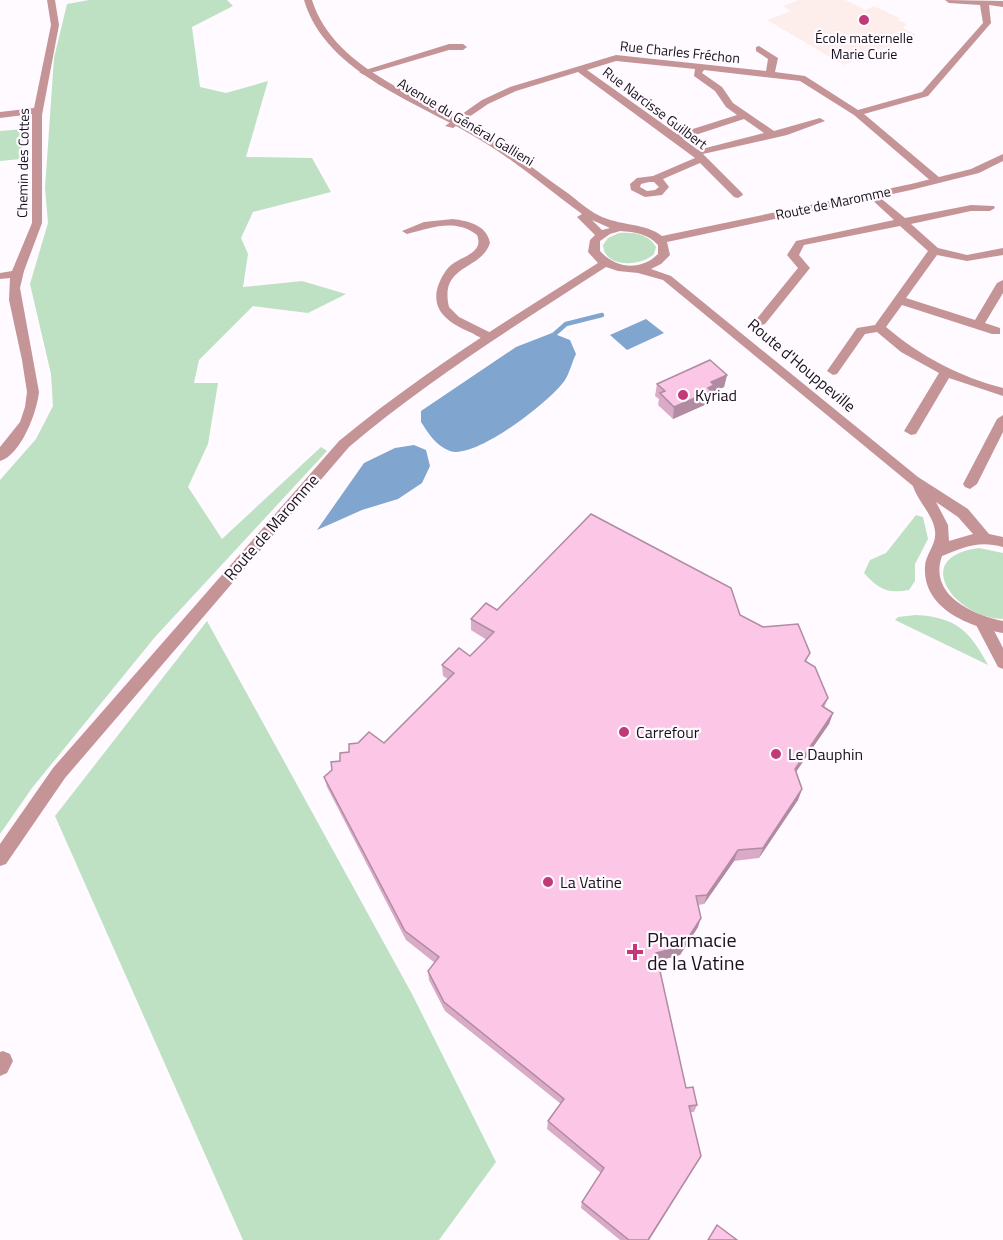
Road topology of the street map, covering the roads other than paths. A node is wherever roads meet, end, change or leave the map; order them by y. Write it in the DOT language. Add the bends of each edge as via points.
graph roads {
  1 [pos="51,0"];
  2 [pos="308,0"];
  3 [pos="949,0"];
  4 [pos="984,3"];
  5 [pos="1003,4"];
  6 [pos="463,46"];
  7 [pos="759,49"];
  8 [pos="700,68"];
  9 [pos="580,69"];
  10 [pos="368,75"];
  11 [pos="770,75"];
  12 [pos="37,111"];
  13 [pos="857,113"];
  14 [pos="0,115"];
  15 [pos="744,116"];
  16 [pos="820,121"];
  17 [pos="453,124"];
  18 [pos="772,134"];
  19 [pos="675,138"];
  20 [pos="481,141"];
  21 [pos="699,156"];
  22 [pos="1003,158"];
  23 [pos="656,179"];
  24 [pos="936,180"];
  25 [pos="738,195"];
  26 [pos="873,195"];
  27 [pos="990,208"];
  28 [pos="903,221"];
  29 [pos="620,228"];
  30 [pos="407,231"];
  31 [pos="601,235"];
  32 [pos="661,240"];
  33 [pos="934,251"];
  34 [pos="1003,252"];
  35 [pos="660,260"];
  36 [pos="605,263"];
  37 [pos="638,269"];
  38 [pos="18,274"];
  39 [pos="0,276"];
  40 [pos="667,278"];
  41 [pos="1003,283"];
  42 [pos="899,300"];
  43 [pos="761,321"];
  44 [pos="978,325"];
  45 [pos="879,328"];
  46 [pos="996,331"];
  47 [pos="489,337"];
  48 [pos="833,371"];
  49 [pos="946,372"];
  50 [pos="1003,392"];
  51 [pos="1003,419"];
  52 [pos="911,431"];
  53 [pos="0,456"];
  54 [pos="914,480"];
  55 [pos="970,484"];
  56 [pos="985,538"];
  57 [pos="1003,542"];
  58 [pos="939,552"];
  59 [pos="983,623"];
  60 [pos="1003,627"];
  61 [pos="1003,663"];
  62 [pos="0,858"];
  1 -- 12 [label="street, Chemin des Cottes" via="55,25"];
  2 -- 10 [label="street, Avenue du Général Gallieni" via="314,20 323,32"];
  3 -- 4 [label="street"];
  4 -- 5 [label="street"];
  4 -- 13 [label="street" via="987,23 925,94"];
  6 -- 10 [label="street" via="449,47"];
  7 -- 11 [label="street, Rue Charles Fréchon" via="773,58"];
  8 -- 9 [label="street, Rue Charles Fréchon" via="616,58"];
  8 -- 11 [label="street, Rue Charles Fréchon"];
  8 -- 15 [label="street" via="698,74 719,89 729,105"];
  9 -- 17 [label="street, Rue Charles Fréchon" via="499,95"];
  9 -- 19 [label="street, Rue Narcisse Guilbert"];
  10 -- 17 [label="street, Avenue du Général Gallieni"];
  11 -- 13 [label="street, Rue Charles Fréchon" via="802,78"];
  12 -- 14 [label="street"];
  12 -- 38 [label="street, Chemin des Cottes" via="37,223 35,237"];
  13 -- 24 [label="street, Rue Charles Fréchon"];
  15 -- 18 [label="street"];
  15 -- 19 [label="street"];
  16 -- 18 [label="street"];
  17 -- 20 [label="street, Avenue du Général Gallieni"];
  18 -- 21 [label="street"];
  19 -- 21 [label="street, Rue Narcisse Guilbert"];
  20 -- 29 [label="street, Avenue du Général Gallieni" via="593,217"];
  20 -- 31 [label="street, Avenue du Général Gallieni"];
  21 -- 23 [label="street"];
  21 -- 25 [label="street, Rue Narcisse Guilbert"];
  22 -- 24 [label="street, Route de Maromme" via="983,168"];
  24 -- 26 [label="street, Route de Maromme"];
  26 -- 28 [label="street"];
  26 -- 32 [label="street, Route de Maromme"];
  27 -- 28 [label="street"];
  28 -- 33 [label="street"];
  28 -- 43 [label="street" via="800,243 793,255 804,268"];
  29 -- 31 [label="street"];
  29 -- 32 [label="street" via="648,232"];
  30 -- 47 [label="street" via="425,224 456,222 482,233 484,246 451,272 441,299 449,315"];
  31 -- 36 [label="street" via="595,240 594,252"];
  32 -- 35 [label="street" via="665,250"];
  33 -- 34 [label="street" via="967,258"];
  33 -- 42 [label="street"];
  35 -- 37 [label="street"];
  35 -- 40 [label="street, Route d'Houppeville"];
  36 -- 37 [label="street"];
  36 -- 47 [label="street, Route de Maromme"];
  37 -- 40 [label="street, Route d'Houppeville"];
  38 -- 39 [label="street"];
  38 -- 53 [label="street, Chemin des Cottes" via="14,289 32,369 33,403 23,428"];
  40 -- 54 [label="street, Route d'Houppeville"];
  41 -- 44 [label="street"];
  42 -- 44 [label="street"];
  42 -- 45 [label="street"];
  44 -- 46 [label="street"];
  45 -- 48 [label="street" via="861,331"];
  45 -- 49 [label="street"];
  47 -- 62 [label="street, Route de Maromme" via="383,410 344,444 59,773"];
  49 -- 50 [label="street"];
  49 -- 52 [label="street"];
  51 -- 55 [label="street"];
  54 -- 56 [label="street, Route d'Houppeville" via="963,513"];
  54 -- 58 [label="street, Route d'Houppeville" via="940,522"];
  56 -- 57 [label="street"];
  56 -- 58 [label="street" via="954,543"];
  58 -- 59 [label="street, Route d'Houppeville" via="932,569 940,593 950,605"];
  59 -- 60 [label="street, Route d'Houppeville"];
  59 -- 61 [label="street"];
}
